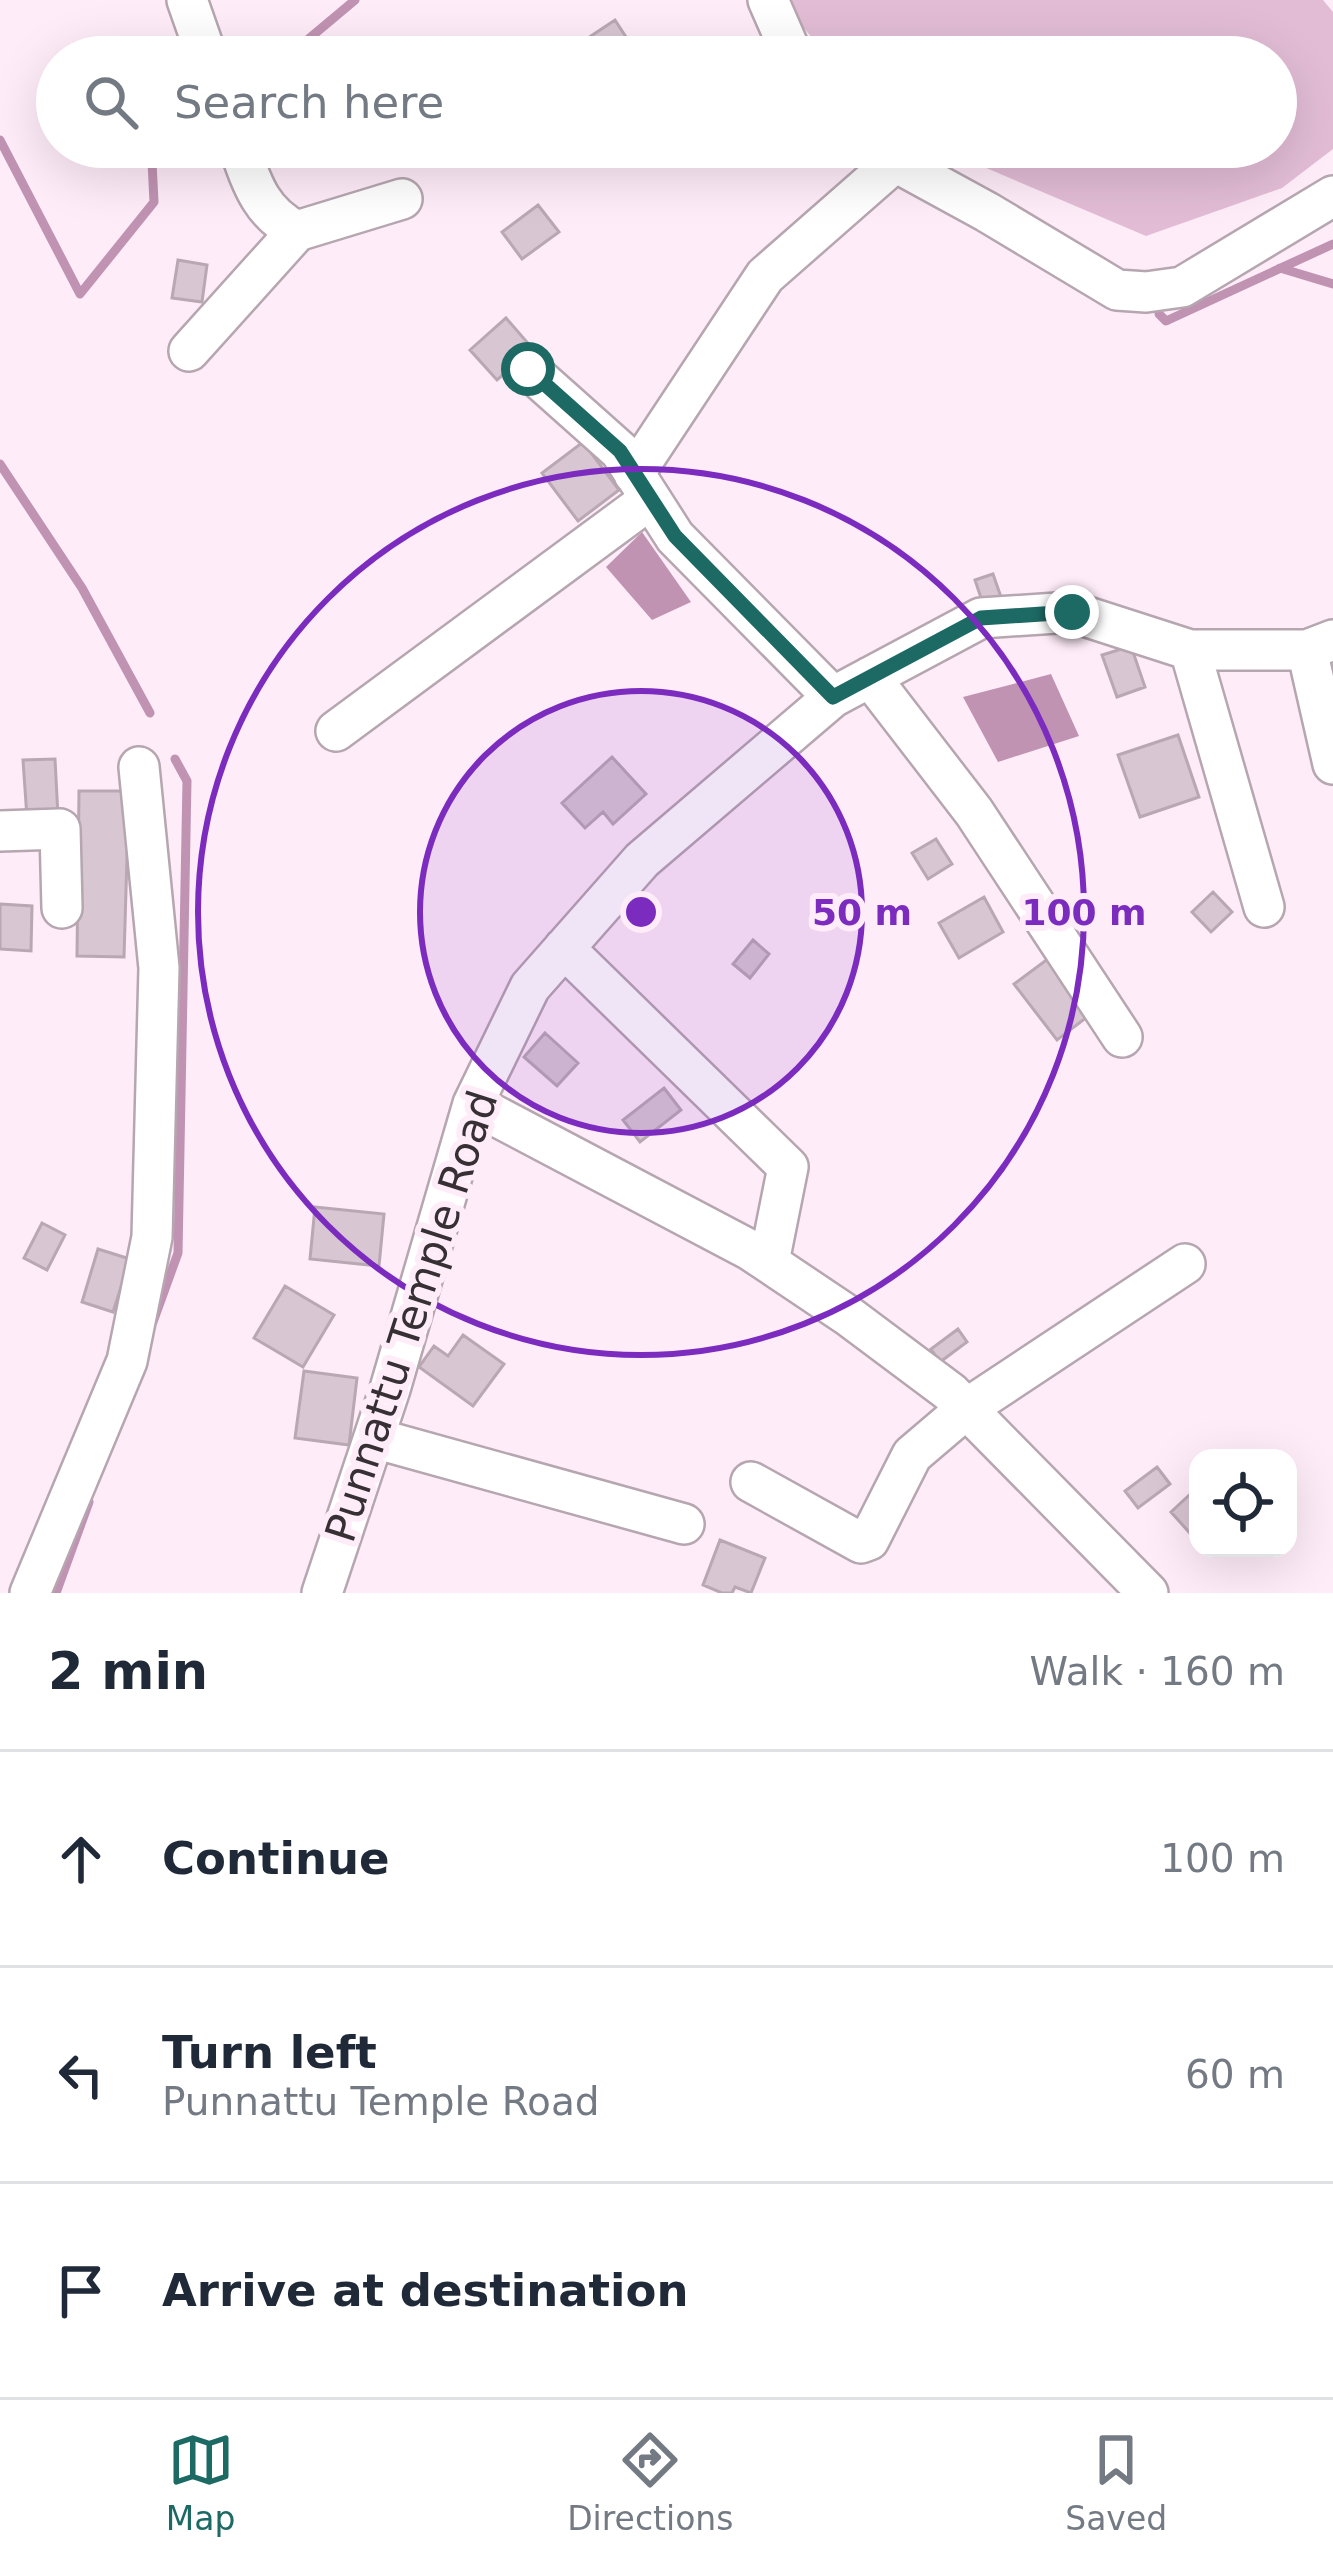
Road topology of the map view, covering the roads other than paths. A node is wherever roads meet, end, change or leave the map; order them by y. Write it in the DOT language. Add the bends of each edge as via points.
graph roads {
  1 [pos="188,0"];
  2 [pos="768,0"];
  3 [pos="200,36"];
  4 [pos="784,36"];
  5 [pos="246,168"];
  6 [pos="869,168"];
  7 [pos="907,168"];
  8 [pos="1333,196"];
  9 [pos="402,199"];
  10 [pos="297,231"];
  11 [pos="189,351"];
  12 [pos="528,369"];
  13 [pos="642,487"];
  14 [pos="1320,645"];
  15 [pos="1190,650"];
  16 [pos="870,676"];
  17 [pos="833,697"];
  18 [pos="336,730"];
  19 [pos="1333,764"];
  20 [pos="139,766"];
  21 [pos="0,832"];
  22 [pos="1264,907"];
  23 [pos="62,908"];
  24 [pos="564,948"];
  25 [pos="1122,1037"];
  26 [pos="473,1104"];
  27 [pos="769,1262"];
  28 [pos="1185,1264"];
  29 [pos="966,1409"];
  30 [pos="374,1438"];
  31 [pos="751,1482"];
  32 [pos="684,1524"];
  33 [pos="30,1593"];
  34 [pos="322,1593"];
  35 [pos="1148,1593"];
  1 -- 3 [label="street"];
  2 -- 4 [label="street"];
  5 -- 10 [label="street" via="255,194"];
  6 -- 13 [label="street" via="765,276"];
  7 -- 8 [label="street" via="1117,290 1146,292 1182,287"];
  9 -- 10 [label="street"];
  10 -- 11 [label="street"];
  12 -- 13 [label="street" via="620,451"];
  13 -- 17 [label="street" via="675,536"];
  13 -- 18 [label="street"];
  14 -- 15 [label="street, Punnattu Temple Road"];
  14 -- 19 [label="street"];
  15 -- 16 [label="street, Punnattu Temple Road" via="1072,612 981,618"];
  15 -- 22 [label="street"];
  16 -- 17 [label="street, Punnattu Temple Road"];
  16 -- 25 [label="street" via="974,812"];
  17 -- 24 [label="street, Punnattu Temple Road" via="642,860"];
  20 -- 33 [label="street" via="159,968 152,1238 127,1361"];
  21 -- 23 [label="street" via="60,829"];
  24 -- 26 [label="street, Punnattu Temple Road" via="530,987"];
  24 -- 27 [label="street" via="788,1167"];
  26 -- 27 [label="street"];
  26 -- 30 [label="street, Punnattu Temple Road"];
  27 -- 29 [label="street"];
  28 -- 29 [label="street"];
  29 -- 31 [label="street" via="912,1455 861,1543"];
  29 -- 35 [label="street"];
  30 -- 32 [label="street"];
  30 -- 34 [label="street, Punnattu Temple Road"];
}
